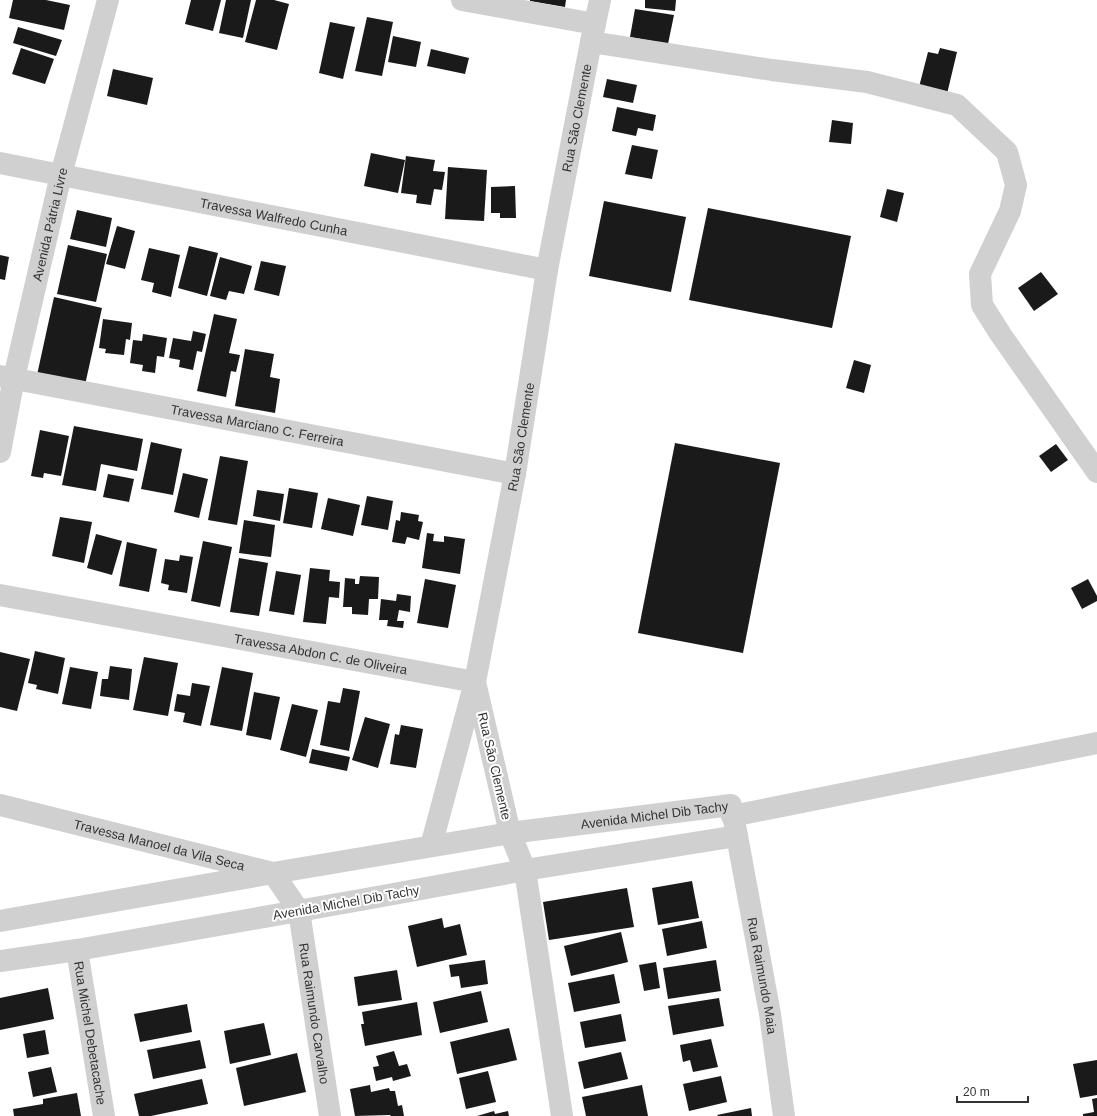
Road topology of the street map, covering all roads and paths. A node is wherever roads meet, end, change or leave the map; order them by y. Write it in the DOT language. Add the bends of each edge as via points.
graph roads {
  1 [pos="108,0"];
  2 [pos="462,0"];
  3 [pos="600,0"];
  4 [pos="593,33"];
  5 [pos="0,163"];
  6 [pos="61,175"];
  7 [pos="547,270"];
  8 [pos="7,377"];
  9 [pos="0,452"];
  10 [pos="1097,472"];
  11 [pos="515,474"];
  12 [pos="0,595"];
  13 [pos="475,682"];
  14 [pos="1097,743"];
  15 [pos="0,804"];
  16 [pos="734,826"];
  17 [pos="510,833"];
  18 [pos="431,846"];
  19 [pos="525,870"];
  20 [pos="273,873"];
  21 [pos="298,911"];
  22 [pos="0,921"];
  23 [pos="77,950"];
  24 [pos="0,961"];
  25 [pos="104,1116"];
  26 [pos="330,1116"];
  27 [pos="562,1116"];
  28 [pos="784,1116"];
  1 -- 6 [label="street, Avenida Pátria Livre"];
  2 -- 4 [label="street"];
  3 -- 4 [label="street, Rua São Clemente"];
  4 -- 7 [label="street, Rua São Clemente"];
  4 -- 10 [label="street" via="772,70 867,82 957,105 1006,152 1016,185 1010,211 980,274 982,305"];
  5 -- 6 [label="street, Travessa Walfredo Cunha"];
  6 -- 7 [label="street, Travessa Walfredo Cunha"];
  6 -- 8 [label="street, Avenida Pátria Livre"];
  7 -- 11 [label="street, Rua São Clemente"];
  8 -- 9 [label="street, Avenida Pátria Livre"];
  8 -- 11 [label="street, Travessa Marciano C. Ferreira"];
  11 -- 13 [label="street, Rua São Clemente"];
  12 -- 13 [label="street, Travessa Abdon C. de Oliveira"];
  13 -- 17 [label="street, Rua São Clemente"];
  13 -- 18 [label="street"];
  14 -- 16 [label="street"];
  15 -- 20 [label="street, Travessa Manoel da Vila Seca"];
  16 -- 17 [label="street, Avenida Michel Dib Tachy" via="731,805"];
  16 -- 19 [label="street, Avenida Michel Dib Tachy"];
  16 -- 28 [label="street, Rua Raimundo Maia" via="770,1014"];
  17 -- 18 [label="street, Avenida Michel Dib Tachy"];
  17 -- 19 [label="street, Rua São Clemente"];
  18 -- 20 [label="street, Avenida Michel Dib Tachy"];
  19 -- 21 [label="street, Avenida Michel Dib Tachy"];
  19 -- 27 [label="street"];
  20 -- 21 [label="street"];
  20 -- 22 [label="street, Avenida Michel Dib Tachy"];
  21 -- 23 [label="street, Avenida Michel Dib Tachy"];
  21 -- 26 [label="street, Rua Raimundo Carvalho"];
  23 -- 24 [label="street, Avenida Michel Dib Tachy"];
  23 -- 25 [label="street, Rua Michel Debetacache"];
}
